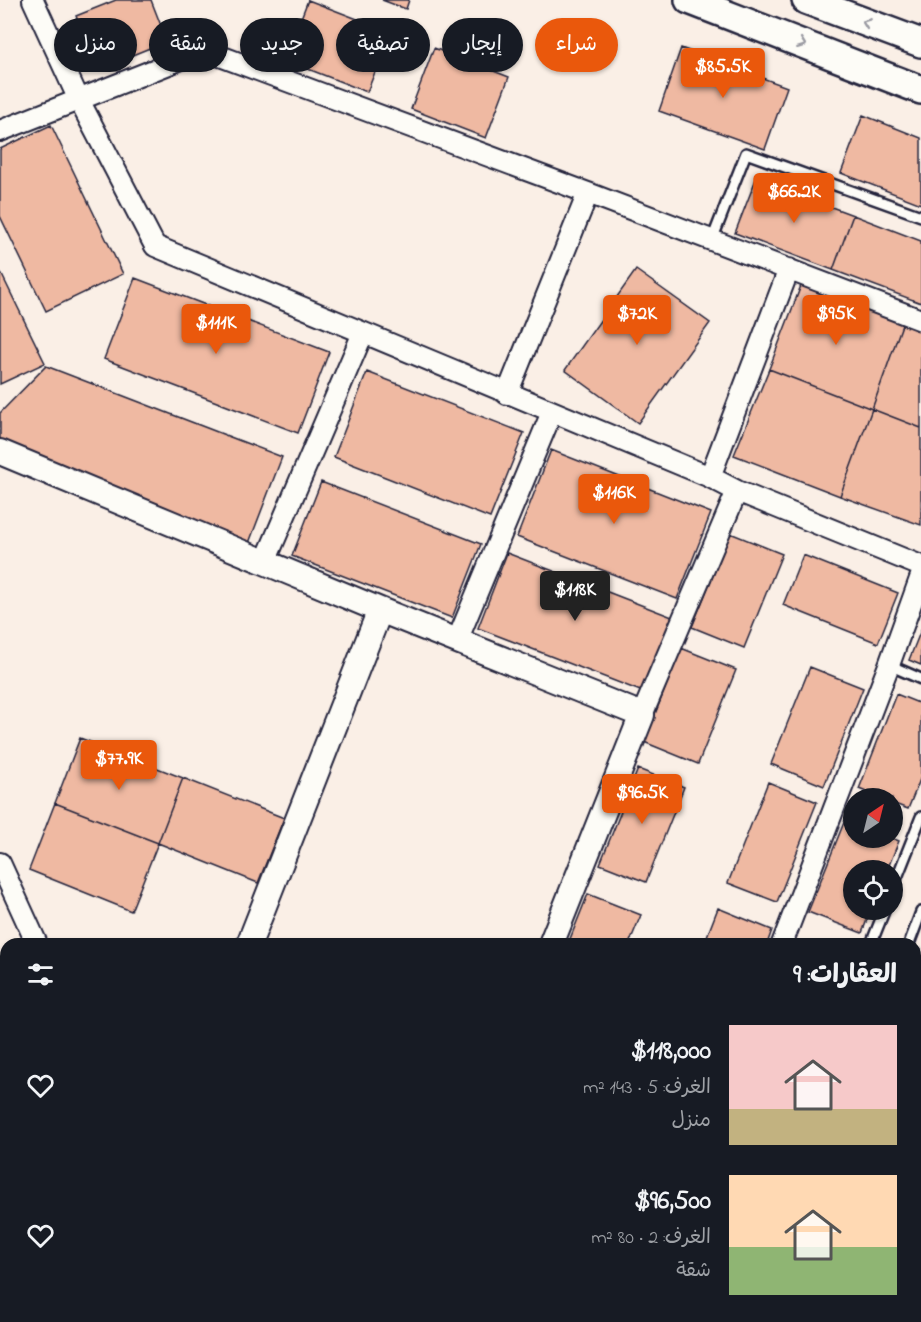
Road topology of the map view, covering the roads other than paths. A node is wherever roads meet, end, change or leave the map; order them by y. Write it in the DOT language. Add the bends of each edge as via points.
graph roads {
  1 [pos="33,0"];
  2 [pos="689,0"];
  3 [pos="806,0"];
  4 [pos="921,43"];
  5 [pos="921,90"];
  6 [pos="79,100"];
  7 [pos="0,130"];
  8 [pos="588,193"];
  9 [pos="921,216"];
  10 [pos="712,240"];
  11 [pos="789,269"];
  12 [pos="921,320"];
  13 [pos="363,333"];
  14 [pos="507,394"];
  15 [pos="552,412"];
  16 [pos="0,452"];
  17 [pos="710,477"];
  18 [pos="737,491"];
  19 [pos="265,562"];
  20 [pos="921,566"];
  21 [pos="921,576"];
  22 [pos="380,610"];
  23 [pos="457,641"];
  24 [pos="889,665"];
  25 [pos="921,679"];
  26 [pos="642,715"];
  27 [pos="921,817"];
  28 [pos="903,862"];
  29 [pos="0,863"];
  30 [pos="921,912"];
  31 [pos="881,920"];
  32 [pos="34,938"];
  33 [pos="251,938"];
  34 [pos="553,938"];
  35 [pos="784,938"];
  36 [pos="873,938"];
  37 [pos="911,938"];
  1 -- 6 [label="street"];
  2 -- 5 [label="main road, one-way"];
  4 -- 3 [label="main road, one-way"];
  6 -- 7 [label="street"];
  6 -- 8 [label="street" via="204,50"];
  6 -- 13 [label="street" via="155,246"];
  8 -- 10 [label="street"];
  8 -- 14 [label="street"];
  9 -- 10 [label="lane" via="746,153"];
  10 -- 11 [label="street"];
  11 -- 12 [label="street"];
  11 -- 17 [label="street"];
  13 -- 14 [label="street"];
  13 -- 19 [label="street"];
  14 -- 15 [label="street"];
  15 -- 17 [label="street"];
  15 -- 23 [label="street"];
  16 -- 19 [label="street"];
  17 -- 18 [label="street"];
  18 -- 20 [label="street"];
  18 -- 26 [label="street"];
  19 -- 22 [label="street"];
  21 -- 24 [label="street"];
  22 -- 23 [label="street"];
  22 -- 33 [label="street"];
  23 -- 26 [label="street"];
  24 -- 25 [label="lane"];
  24 -- 35 [label="street"];
  26 -- 34 [label="street"];
  27 -- 28 [label="lane"];
  29 -- 32 [label="street"];
  30 -- 37 [label="lane"];
  31 -- 36 [label="lane"];
}
